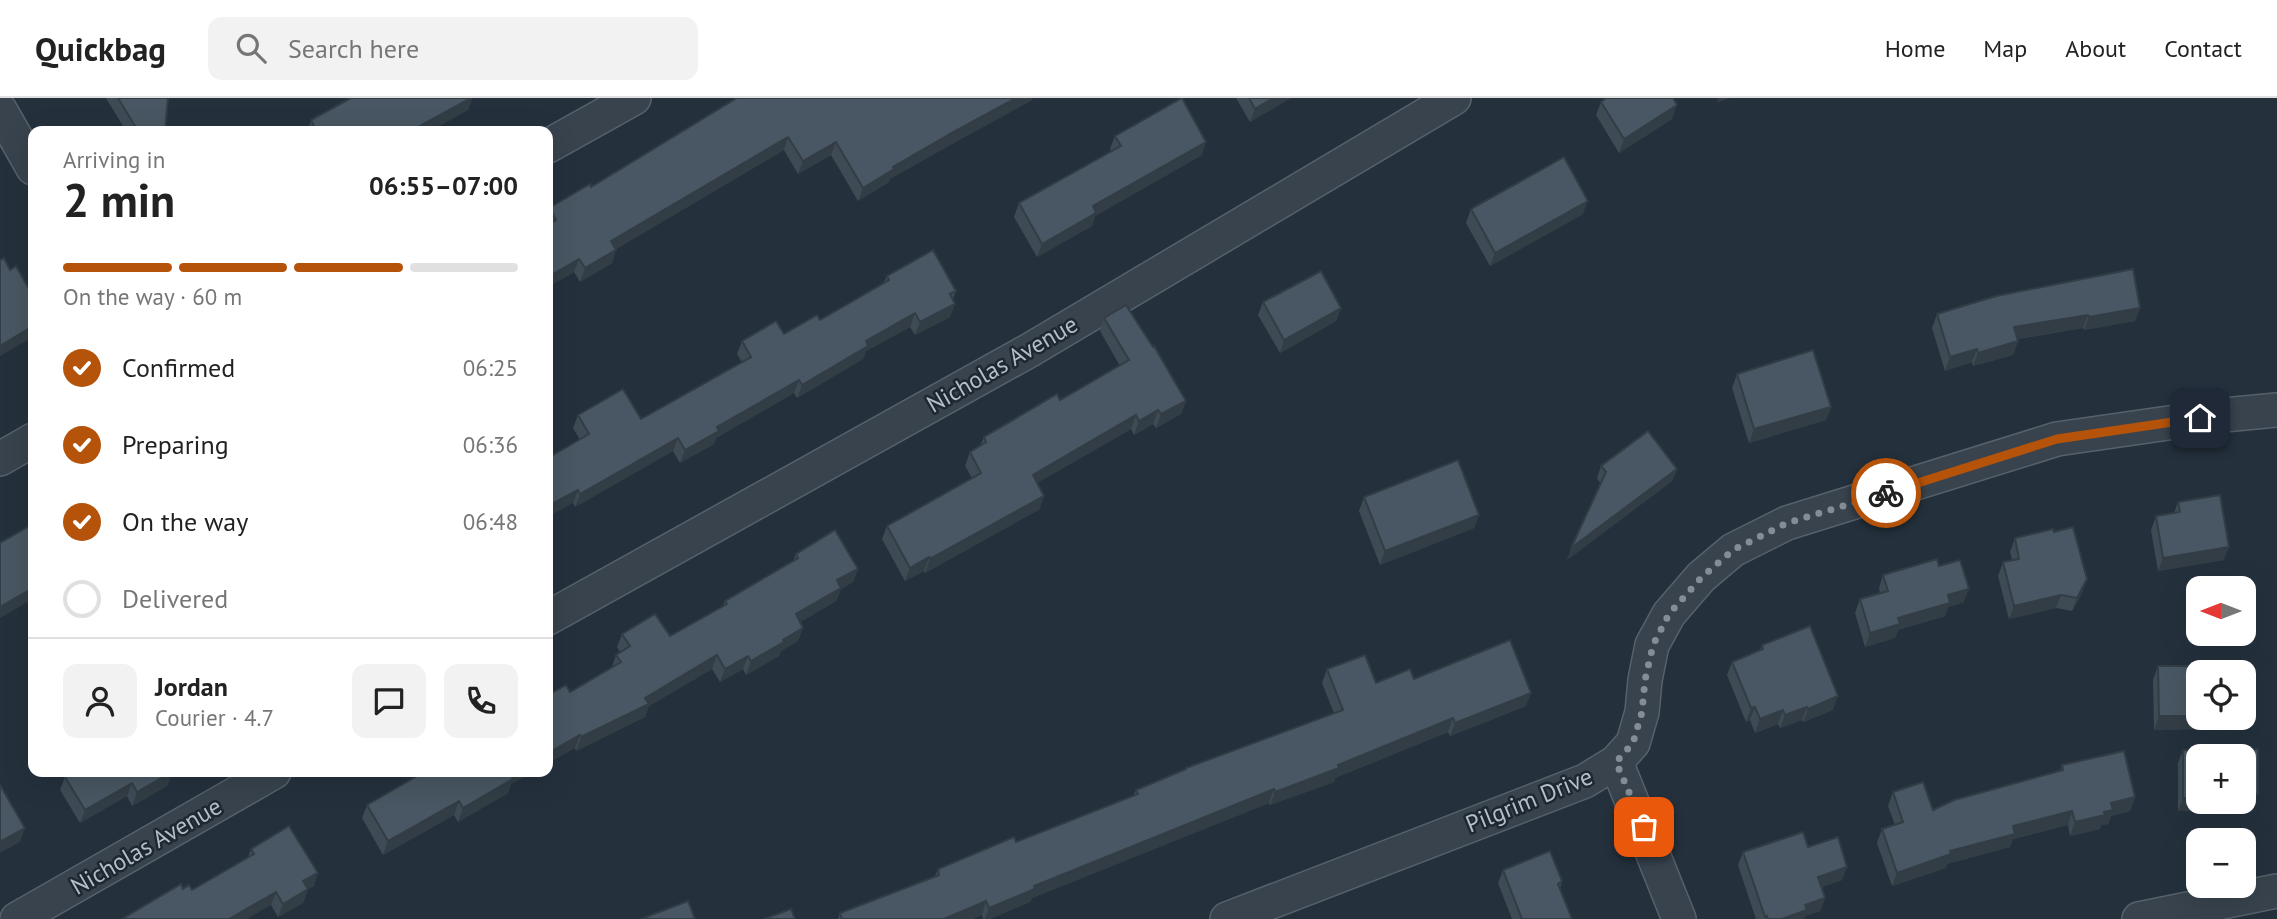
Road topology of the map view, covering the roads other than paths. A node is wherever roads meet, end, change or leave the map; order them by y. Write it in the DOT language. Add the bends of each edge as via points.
graph roads {
  1 [pos="634,98"];
  2 [pos="1452,99"];
  3 [pos="0,110"];
  4 [pos="553,143"];
  5 [pos="28,159"];
  6 [pos="2277,410"];
  7 [pos="28,443"];
  8 [pos="0,459"];
  9 [pos="553,615"];
  10 [pos="1616,762"];
  11 [pos="265,777"];
  12 [pos="2277,891"];
  13 [pos="17,919"];
  14 [pos="1227,919"];
  15 [pos="1679,919"];
  16 [pos="2139,919"];
  1 -- 4 [label="street"];
  2 -- 9 [label="street, Nicholas Avenue" via="1030,349"];
  3 -- 5 [label="street"];
  6 -- 10 [label="street, Pilgrim Drive" via="2057,439 1787,523 1733,550 1669,614 1653,645 1633,743"];
  7 -- 8 [label="street"];
  10 -- 14 [label="street, Pilgrim Drive" via="1585,781"];
  10 -- 15 [label="street"];
  11 -- 13 [label="street, Nicholas Avenue"];
  12 -- 16 [label="street"];
}
